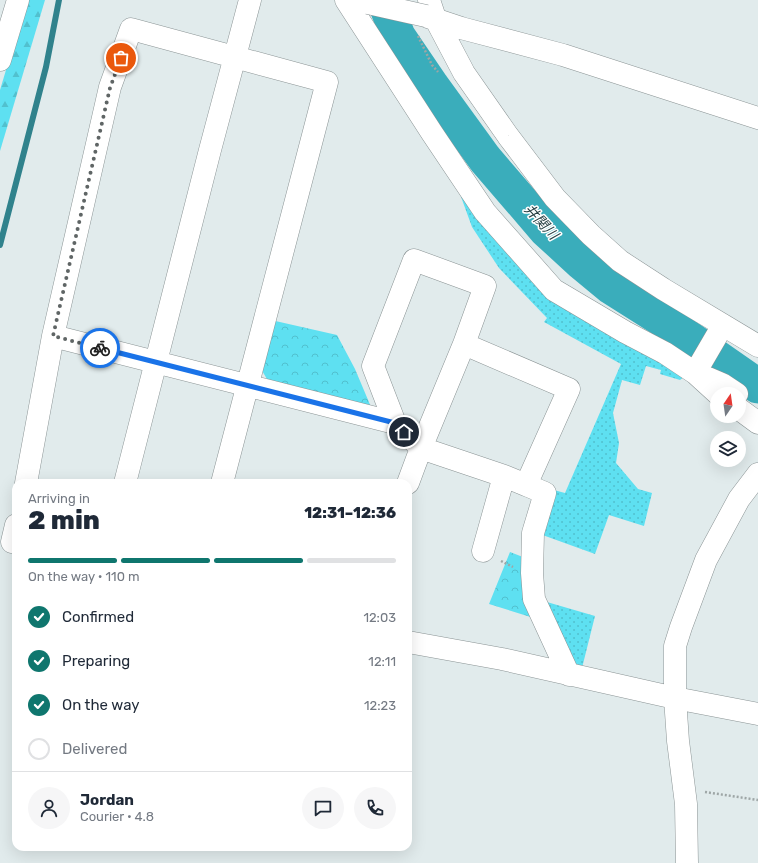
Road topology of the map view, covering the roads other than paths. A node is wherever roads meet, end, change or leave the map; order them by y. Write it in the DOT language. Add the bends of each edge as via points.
graph roads {
  1 [pos="18,0"];
  2 [pos="250,0"];
  3 [pos="346,0"];
  4 [pos="362,2"];
  5 [pos="430,12"];
  6 [pos="235,57"];
  7 [pos="0,60"];
  8 [pos="758,118"];
  9 [pos="721,328"];
  10 [pos="53,336"];
  11 [pos="758,339"];
  12 [pos="464,344"];
  13 [pos="758,346"];
  14 [pos="155,362"];
  15 [pos="697,370"];
  16 [pos="247,386"];
  17 [pos="712,387"];
  18 [pos="726,387"];
  19 [pos="746,400"];
  20 [pos="758,408"];
  21 [pos="746,414"];
  22 [pos="395,423"];
  23 [pos="758,423"];
  24 [pos="421,448"];
  25 [pos="758,474"];
  26 [pos="504,476"];
  27 [pos="27,479"];
  28 [pos="126,479"];
  29 [pos="223,479"];
  30 [pos="409,479"];
  31 [pos="526,485"];
  32 [pos="484,551"];
  33 [pos="412,643"];
  34 [pos="569,675"];
  35 [pos="675,698"];
  36 [pos="758,714"];
  37 [pos="687,863"];
  1 -- 7 [label="street"];
  2 -- 6 [label="street"];
  3 -- 15 [label="street" via="485,212 554,290 624,332"];
  4 -- 5 [label="street, bridge"];
  5 -- 8 [label="street" via="460,28 563,55"];
  5 -- 9 [label="street" via="464,73 555,198 620,261"];
  6 -- 10 [label="street" via="131,29 110,88"];
  6 -- 14 [label="street"];
  6 -- 16 [label="street" via="327,82"];
  9 -- 11 [label="street"];
  9 -- 13 [label="street"];
  9 -- 15 [label="street"];
  10 -- 14 [label="street"];
  10 -- 27 [label="street"];
  12 -- 22 [label="street" via="485,286 414,260 373,366"];
  12 -- 24 [label="street"];
  12 -- 31 [label="street" via="568,389"];
  14 -- 16 [label="street"];
  14 -- 28 [label="street"];
  15 -- 17 [label="street"];
  15 -- 18 [label="street"];
  16 -- 22 [label="street"];
  16 -- 29 [label="street"];
  19 -- 20 [label="street"];
  21 -- 23 [label="street"];
  22 -- 24 [label="street"];
  24 -- 26 [label="street"];
  24 -- 30 [label="street"];
  25 -- 35 [label="street" via="740,499 706,560 681,627 675,646"];
  26 -- 31 [label="street"];
  26 -- 32 [label="street"];
  31 -- 34 [label="street" via="545,493 533,533 534,599"];
  33 -- 34 [label="street" via="502,659"];
  34 -- 35 [label="street"];
  35 -- 36 [label="street"];
  35 -- 37 [label="street" via="686,804"];
}
